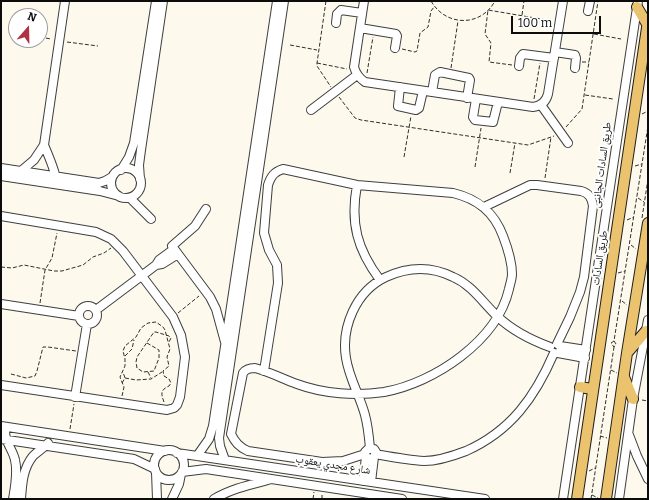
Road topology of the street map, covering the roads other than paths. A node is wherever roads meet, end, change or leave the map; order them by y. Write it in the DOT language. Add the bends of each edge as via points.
graph roads {
  1 [pos="65,1"];
  2 [pos="156,1"];
  3 [pos="163,1"];
  4 [pos="277,1"];
  5 [pos="284,1"];
  6 [pos="364,1"];
  7 [pos="563,1"];
  8 [pos="590,1"];
  9 [pos="637,4"];
  10 [pos="588,11"];
  11 [pos="362,13"];
  12 [pos="648,21"];
  13 [pos="336,23"];
  14 [pos="648,24"];
  15 [pos="360,28"];
  16 [pos="395,48"];
  17 [pos="554,55"];
  18 [pos="519,66"];
  19 [pos="149,68"];
  20 [pos="574,68"];
  21 [pos="356,73"];
  22 [pos="400,87"];
  23 [pos="422,91"];
  24 [pos="432,92"];
  25 [pos="467,98"];
  26 [pos="476,99"];
  27 [pos="498,102"];
  28 [pos="537,106"];
  29 [pos="311,110"];
  30 [pos="568,143"];
  31 [pos="44,145"];
  32 [pos="1,168"];
  33 [pos="121,170"];
  34 [pos="21,171"];
  35 [pos="256,173"];
  36 [pos="1,176"];
  37 [pos="112,177"];
  38 [pos="140,179"];
  39 [pos="56,180"];
  40 [pos="357,184"];
  41 [pos="119,196"];
  42 [pos="130,198"];
  43 [pos="484,207"];
  44 [pos="206,209"];
  45 [pos="1,216"];
  46 [pos="151,219"];
  47 [pos="648,223"];
  48 [pos="175,250"];
  49 [pos="142,276"];
  50 [pos="380,280"];
  51 [pos="1,304"];
  52 [pos="96,310"];
  53 [pos="80,316"];
  54 [pos="498,317"];
  55 [pos="648,320"];
  56 [pos="87,324"];
  57 [pos="646,331"];
  58 [pos="226,344"];
  59 [pos="556,349"];
  60 [pos="627,353"];
  61 [pos="586,354"];
  62 [pos="264,370"];
  63 [pos="621,375"];
  64 [pos="1,385"];
  65 [pos="580,387"];
  66 [pos="592,389"];
  67 [pos="358,393"];
  68 [pos="75,397"];
  69 [pos="633,399"];
  70 [pos="4,427"];
  71 [pos="217,427"];
  72 [pos="49,434"];
  73 [pos="629,434"];
  74 [pos="3,439"];
  75 [pos="46,446"];
  76 [pos="165,451"];
  77 [pos="177,453"];
  78 [pos="370,454"];
  79 [pos="197,456"];
  80 [pos="15,460"];
  81 [pos="225,460"];
  82 [pos="29,462"];
  83 [pos="155,471"];
  84 [pos="182,472"];
  85 [pos="272,479"];
  86 [pos="648,479"];
  87 [pos="367,482"];
  88 [pos="566,485"];
  89 [pos="374,497"];
  90 [pos="472,498"];
  91 [pos="620,498"];
  92 [pos="13,499"];
  93 [pos="21,499"];
  94 [pos="157,499"];
  95 [pos="172,499"];
  96 [pos="214,499"];
  97 [pos="402,499"];
  98 [pos="485,499"];
  99 [pos="557,499"];
  100 [pos="563,499"];
  101 [pos="577,499"];
  102 [pos="603,499"];
  1 -- 31 [label="street"];
  2 -- 19 [label="street"];
  3 -- 19 [label="street"];
  4 -- 35 [label="street"];
  5 -- 35 [label="street"];
  6 -- 11 [label="street"];
  7 -- 17 [label="street"];
  8 -- 10 [label="street"];
  9 -- 14 [label="main road"];
  9 -- 61 [label="street, طريق السادات الجانبى"];
  11 -- 13 [label="street" via="341,10 337,14"];
  11 -- 15 [label="street"];
  12 -- 14 [label="main road, طريق السادات"];
  14 -- 66 [label="main road, طريق السادات"];
  15 -- 16 [label="street" via="396,34"];
  15 -- 21 [label="street"];
  17 -- 18 [label="street" via="525,54 520,58"];
  17 -- 20 [label="street" via="575,55"];
  17 -- 28 [label="street" via="547,98"];
  19 -- 33 [label="street" via="134,143"];
  19 -- 38 [label="street"];
  21 -- 22 [label="street" via="365,82"];
  21 -- 29 [label="street"];
  22 -- 23 [label="street"];
  22 -- 23 [label="street" via="397,105 416,110 419,109"];
  23 -- 24 [label="street"];
  24 -- 25 [label="street"];
  24 -- 25 [label="street" via="436,74 440,72 469,78"];
  25 -- 26 [label="street"];
  26 -- 27 [label="street"];
  26 -- 27 [label="street" via="474,120 492,123"];
  27 -- 28 [label="street"];
  28 -- 30 [label="street"];
  31 -- 34 [label="street" via="34,160"];
  31 -- 39 [label="street"];
  32 -- 34 [label="street"];
  33 -- 37 [label="street"];
  33 -- 38 [label="street" via="132,170"];
  34 -- 39 [label="street"];
  35 -- 58 [label="street"];
  35 -- 71 [label="street"];
  36 -- 39 [label="street"];
  37 -- 39 [label="street" via="99,183"];
  37 -- 41 [label="street" via="112,188"];
  38 -- 42 [label="street" via="139,190"];
  39 -- 41 [label="street"];
  40 -- 43 [label="street" via="453,193 466,196"];
  40 -- 50 [label="street" via="354,201 356,236 370,267"];
  40 -- 62 [label="street" via="283,169 270,178 264,233 277,265 278,283"];
  41 -- 42 [label="street"];
  42 -- 46 [label="street"];
  43 -- 54 [label="street" via="502,232 510,253 512,275 507,297"];
  43 -- 59 [label="street" via="533,184 586,192 593,201 584,276"];
  44 -- 48 [label="street"];
  45 -- 49 [label="street" via="88,230 103,235 116,243"];
  47 -- 60 [label="main road"];
  48 -- 49 [label="street" via="162,264 156,265"];
  48 -- 58 [label="street" via="213,302"];
  49 -- 52 [label="street"];
  49 -- 68 [label="street" via="173,317 183,340 184,365 179,401 174,408 167,410"];
  50 -- 54 [label="street" via="398,272 436,270 470,287"];
  50 -- 67 [label="street" via="358,301 349,319 344,339 346,359"];
  51 -- 53 [label="street"];
  52 -- 53 [label="street" via="86,307 81,310"];
  52 -- 56 [label="street" via="95,321"];
  53 -- 56 [label="street"];
  54 -- 59 [label="street" via="530,339"];
  54 -- 67 [label="street" via="460,358 437,373 384,392"];
  55 -- 57 [label="street"];
  56 -- 68 [label="street"];
  57 -- 60 [label="main road"];
  57 -- 69 [label="street"];
  58 -- 71 [label="street"];
  59 -- 61 [label="street"];
  59 -- 78 [label="street" via="547,371 521,410 507,425 479,445 439,460 425,461"];
  60 -- 63 [label="main road"];
  61 -- 65 [label="street, طريق السادات الجانبى"];
  62 -- 67 [label="street" via="318,390"];
  62 -- 78 [label="street" via="250,368 243,373 231,434 240,447 248,451 322,462 343,461"];
  63 -- 69 [label="main road"];
  63 -- 102 [label="main road"];
  64 -- 68 [label="street"];
  65 -- 66 [label="main road"];
  65 -- 88 [label="street, طريق السادات الجانبى"];
  66 -- 101 [label="main road, طريق السادات"];
  67 -- 78 [label="street" via="365,416"];
  69 -- 73 [label="street"];
  70 -- 72 [label="street"];
  70 -- 74 [label="street"];
  71 -- 79 [label="street"];
  71 -- 81 [label="street"];
  72 -- 75 [label="street"];
  72 -- 76 [label="street"];
  73 -- 86 [label="street" via="636,456"];
  73 -- 91 [label="street"];
  74 -- 75 [label="street"];
  74 -- 80 [label="street" via="10,446"];
  75 -- 82 [label="street"];
  75 -- 83 [label="street" via="134,459"];
  76 -- 77 [label="street"];
  76 -- 83 [label="street" via="157,456"];
  77 -- 79 [label="street, شارع مجدي يعقوب"];
  77 -- 84 [label="street" via="184,464"];
  78 -- 87 [label="street"];
  79 -- 81 [label="street, شارع مجدي يعقوب"];
  80 -- 82 [label="street"];
  80 -- 92 [label="street"];
  81 -- 87 [label="street, شارع مجدي يعقوب"];
  82 -- 93 [label="street" via="24,474"];
  83 -- 84 [label="street" via="167,480 174,479"];
  83 -- 94 [label="street"];
  84 -- 85 [label="street, شارع مجدي يعقوب" via="206,469"];
  84 -- 95 [label="street"];
  85 -- 89 [label="street, شارع مجدي يعقوب"];
  85 -- 96 [label="street" via="243,486"];
  87 -- 90 [label="street, شارع مجدي يعقوب"];
  88 -- 99 [label="street"];
  88 -- 100 [label="street, طريق السادات الجانبى"];
  89 -- 97 [label="street, شارع مجدي يعقوب"];
  90 -- 98 [label="street, شارع مجدي يعقوب"];
}
